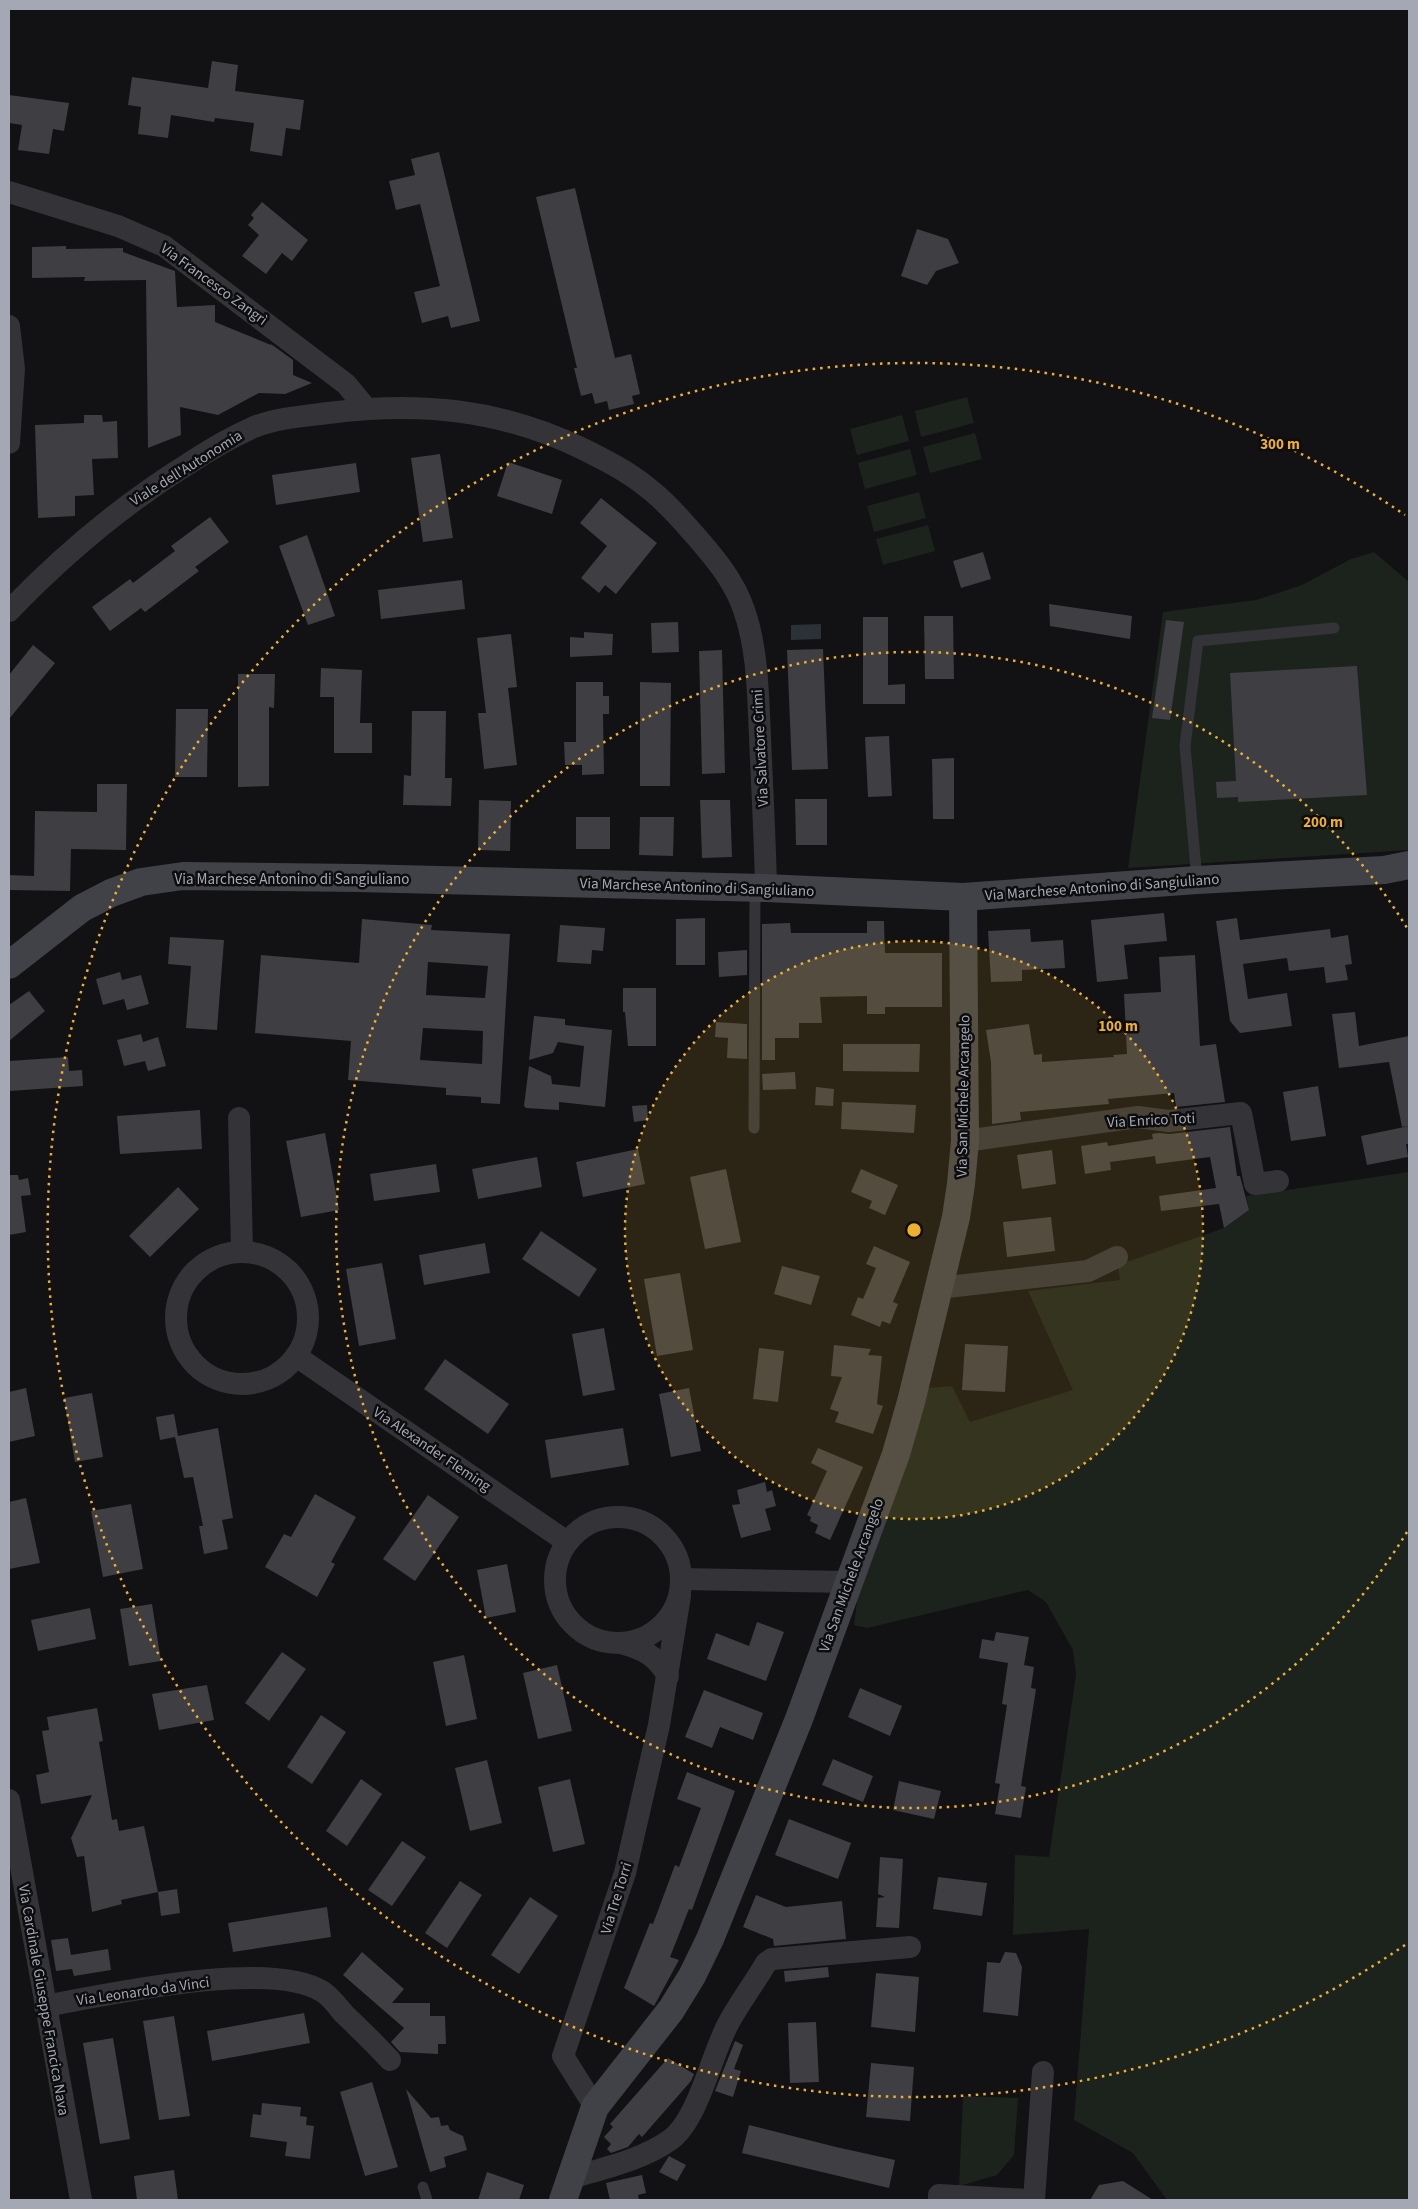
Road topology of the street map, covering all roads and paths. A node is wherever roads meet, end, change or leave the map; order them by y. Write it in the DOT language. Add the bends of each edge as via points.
graph roads {
  1 [pos="9,192"];
  2 [pos="9,326"];
  3 [pos="366,408"];
  4 [pos="9,443"];
  5 [pos="744,609"];
  6 [pos="9,611"];
  7 [pos="1334,628"];
  8 [pos="1409,865"];
  9 [pos="1197,880"];
  10 [pos="761,888"];
  11 [pos="963,897"];
  12 [pos="9,965"];
  13 [pos="239,1118"];
  14 [pos="754,1128"];
  15 [pos="965,1141"];
  16 [pos="1278,1181"];
  17 [pos="242,1251"];
  18 [pos="1117,1258"];
  19 [pos="939,1288"];
  20 [pos="296,1356"];
  21 [pos="567,1542"];
  22 [pos="848,1582"];
  23 [pos="681,1588"];
  24 [pos="621,1643"];
  25 [pos="668,1676"];
  26 [pos="9,1800"];
  27 [pos="910,1946"];
  28 [pos="45,2006"];
  29 [pos="390,2060"];
  30 [pos="1043,2072"];
  31 [pos="595,2108"];
  32 [pos="423,2186"];
  33 [pos="567,2189"];
  34 [pos="80,2200"];
  35 [pos="427,2200"];
  36 [pos="938,2200"];
  37 [pos="1027,2200"];
  38 [pos="1034,2200"];
  1 -- 3 [label="street, Via Francesco Zangrì" via="118,226 164,246 346,384"];
  2 -- 4 [label="street" via="14,369"];
  3 -- 5 [label="street, Viale dell'Autonomia" via="462,411 493,417 527,425 604,459 647,486 675,512 727,574"];
  3 -- 6 [label="street, Viale dell'Autonomia" via="283,419 257,426 225,441 119,510"];
  5 -- 10 [label="street, Via Salvatore Crimi" via="758,686"];
  7 -- 9 [label="lane" via="1198,641 1185,746"];
  8 -- 9 [label="main road, Via Marchese Antonino di Sangiuliano" via="1384,870"];
  9 -- 11 [label="main road, Via Marchese Antonino di Sangiuliano"];
  10 -- 11 [label="main road, Via Marchese Antonino di Sangiuliano"];
  10 -- 12 [label="main road, Via Marchese Antonino di Sangiuliano" via="183,876 141,882 82,908"];
  10 -- 14 [label="lane"];
  11 -- 15 [label="main road, Via San Michele Arcangelo"];
  13 -- 17 [label="street"];
  15 -- 16 [label="street, Via Enrico Toti" via="1138,1118 1169,1121 1241,1113 1254,1184"];
  15 -- 19 [label="main road, Via San Michele Arcangelo" via="962,1184"];
  17 -- 20 [label="street" via="262,1254 296,1278 305,1297 308,1317 305,1338"];
  17 -- 20 [label="street" via="206,1263 186,1284 178,1304 177,1327 184,1348 197,1366 216,1378 238,1384 260,1382 280,1372"];
  18 -- 19 [label="street" via="1088,1271"];
  19 -- 22 [label="main road, Via San Michele Arcangelo" via="896,1454"];
  20 -- 21 [label="street, Via Alexander Fleming"];
  21 -- 23 [label="street" via="583,1526 604,1517 627,1516 648,1523 666,1538 678,1557"];
  21 -- 24 [label="street" via="556,1571 559,1603 572,1622 590,1637"];
  22 -- 23 [label="street"];
  22 -- 31 [label="main road, Via San Michele Arcangelo" via="799,1719 710,1939 671,2010"];
  23 -- 24 [label="street" via="669,1618 652,1634 637,1641"];
  23 -- 25 [label="street"];
  24 -- 25 [label="street" via="651,1654"];
  25 -- 31 [label="street, Via Tre Torri" via="625,1873 563,2056"];
  26 -- 28 [label="street, Via Cardinale Giuseppe Francica Nava"];
  27 -- 33 [label="street" via="766,1962 728,2024 698,2098 681,2129 671,2140"];
  28 -- 29 [label="street, Via Leonardo da Vinci" via="173,1984 286,1979 323,1992"];
  28 -- 34 [label="street, Via Cardinale Giuseppe Francica Nava"];
  30 -- 38 [label="street"];
  31 -- 33 [label="main road, Via San Michele Arcangelo"];
  32 -- 35 [label="lane"];
  36 -- 37 [label="street" via="939,2195"];
}
